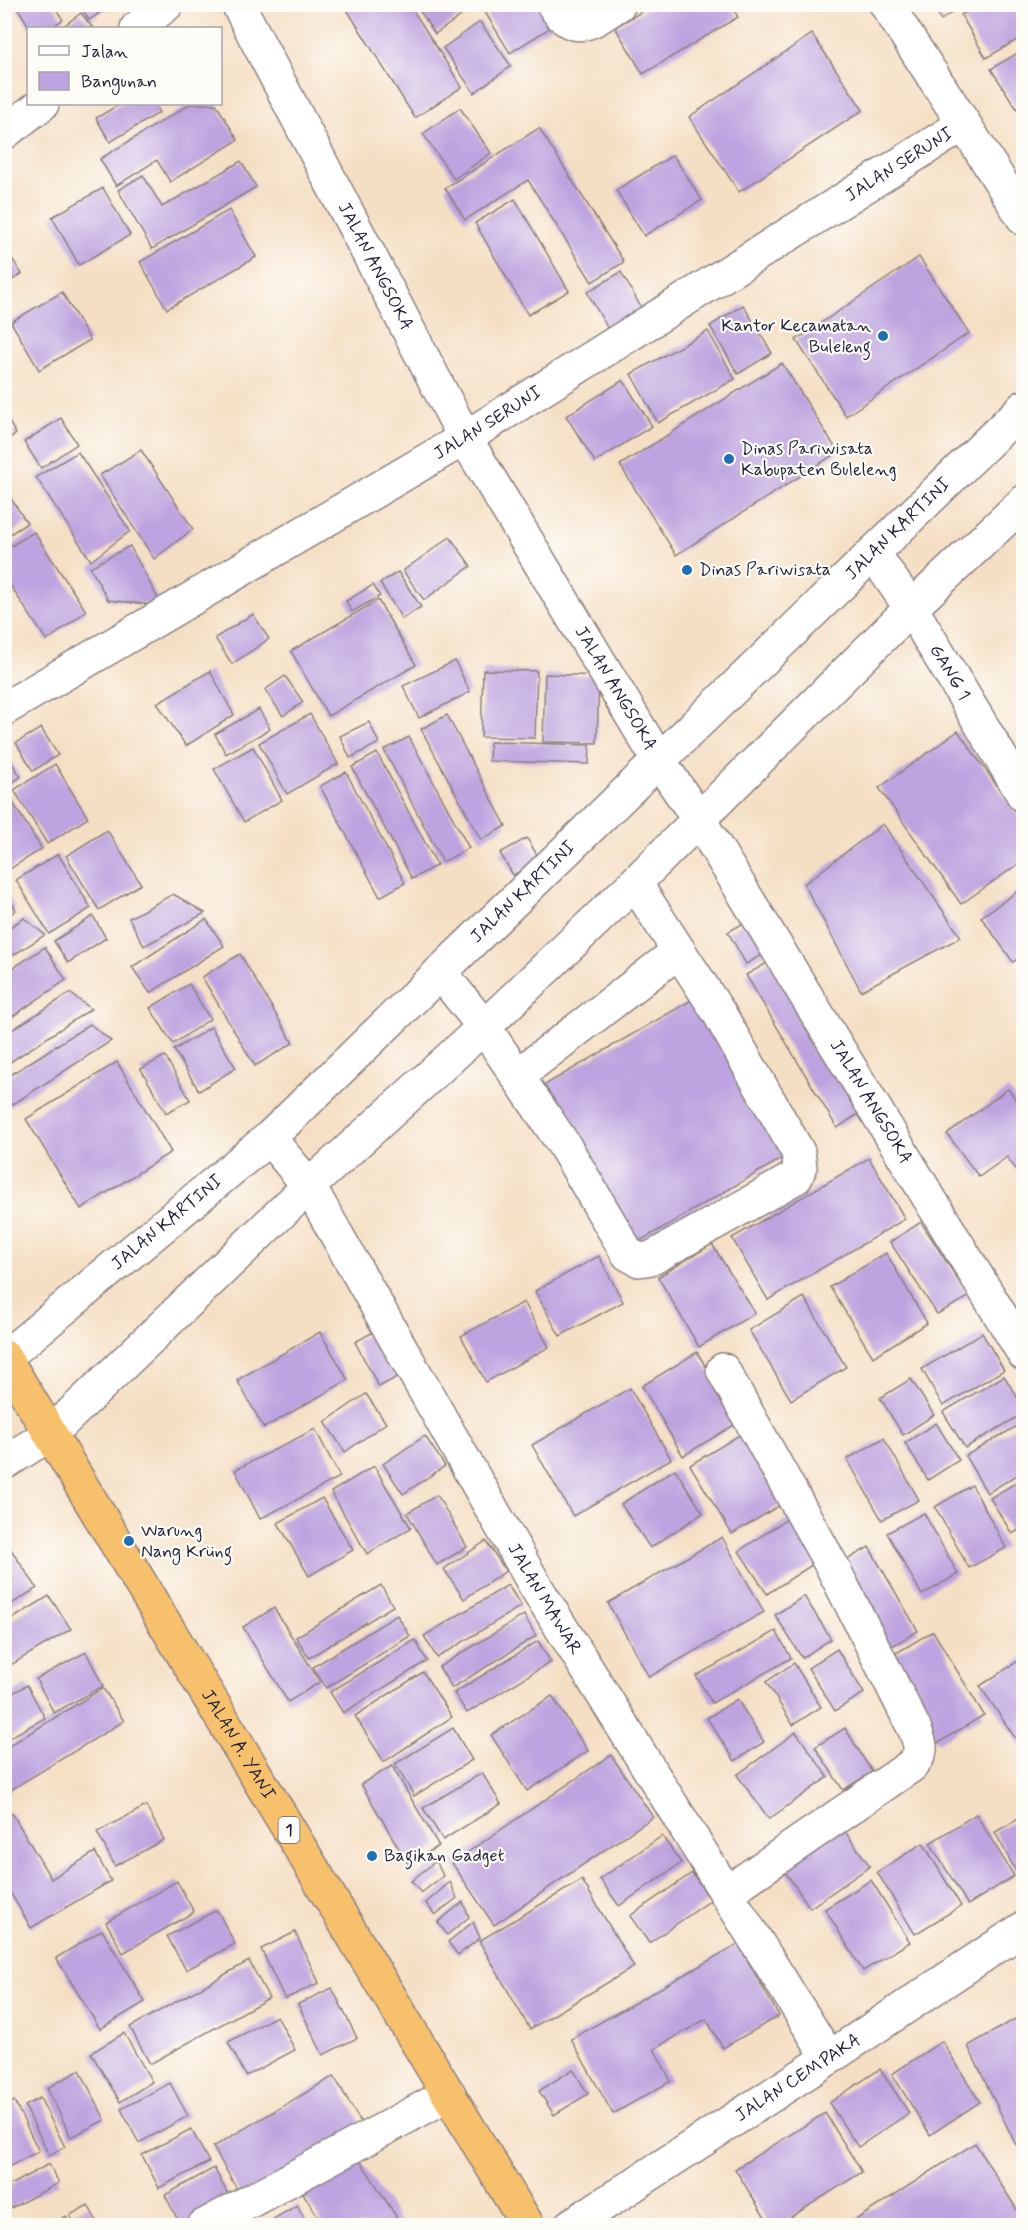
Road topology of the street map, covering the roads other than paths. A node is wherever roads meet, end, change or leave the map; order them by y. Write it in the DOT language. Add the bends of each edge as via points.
graph roads {
  1 [pos="167,4"];
  2 [pos="238,4"];
  3 [pos="553,4"];
  4 [pos="619,4"];
  5 [pos="886,4"];
  6 [pos="137,27"];
  7 [pos="41,105"];
  8 [pos="964,123"];
  9 [pos="4,133"];
  10 [pos="1023,219"];
  11 [pos="1023,407"];
  12 [pos="465,438"];
  13 [pos="1023,502"];
  14 [pos="873,553"];
  15 [pos="911,608"];
  16 [pos="4,709"];
  17 [pos="659,761"];
  18 [pos="1023,796"];
  19 [pos="698,818"];
  20 [pos="635,883"];
  21 [pos="679,951"];
  22 [pos="440,972"];
  23 [pos="484,1027"];
  24 [pos="517,1076"];
  25 [pos="269,1138"];
  26 [pos="309,1186"];
  27 [pos="1023,1354"];
  28 [pos="5,1357"];
  29 [pos="723,1370"];
  30 [pos="50,1434"];
  31 [pos="4,1463"];
  32 [pos="726,1893"];
  33 [pos="1023,1928"];
  34 [pos="829,2058"];
  35 [pos="449,2094"];
  36 [pos="204,2226"];
  37 [pos="528,2226"];
  38 [pos="570,2226"];
  1 -- 6 [label="street"];
  2 -- 12 [label="street, JALAN ANGSOKA"];
  3 -- 4 [label="street" via="566,21 577,25 592,21"];
  5 -- 8 [label="street"];
  7 -- 9 [label="street"];
  8 -- 10 [label="street"];
  8 -- 12 [label="street, JALAN SERUNI"];
  11 -- 14 [label="street, JALAN KARTINI"];
  12 -- 16 [label="street, JALAN SERUNI"];
  12 -- 17 [label="street, JALAN ANGSOKA"];
  13 -- 15 [label="street"];
  14 -- 15 [label="street, GANG 1"];
  14 -- 17 [label="street, JALAN KARTINI"];
  15 -- 18 [label="street, GANG 1"];
  15 -- 19 [label="street"];
  17 -- 19 [label="street, JALAN ANGSOKA"];
  17 -- 22 [label="street, JALAN KARTINI"];
  19 -- 20 [label="street"];
  19 -- 27 [label="street, JALAN ANGSOKA"];
  20 -- 21 [label="street"];
  20 -- 23 [label="street"];
  21 -- 24 [label="street"];
  21 -- 24 [label="street" via="720,1013 798,1152 800,1167 796,1177 652,1258 639,1260 628,1254 564,1145"];
  22 -- 23 [label="street"];
  22 -- 25 [label="street, JALAN KARTINI"];
  23 -- 24 [label="street"];
  23 -- 26 [label="street"];
  25 -- 26 [label="street, JALAN MAWAR"];
  25 -- 28 [label="street, JALAN KARTINI"];
  26 -- 30 [label="street"];
  26 -- 32 [label="street, JALAN MAWAR" via="536,1587"];
  28 -- 30 [label="highway, JALAN A. YANI / 1"];
  29 -- 32 [label="street" via="833,1568 921,1747 911,1766"];
  30 -- 31 [label="street"];
  30 -- 35 [label="highway, JALAN A. YANI / 1"];
  32 -- 34 [label="street, JALAN MAWAR"];
  33 -- 34 [label="street, JALAN CEMPAKA"];
  34 -- 38 [label="street, JALAN CEMPAKA"];
  35 -- 36 [label="street"];
  35 -- 37 [label="highway, JALAN A. YANI / 1"];
}
